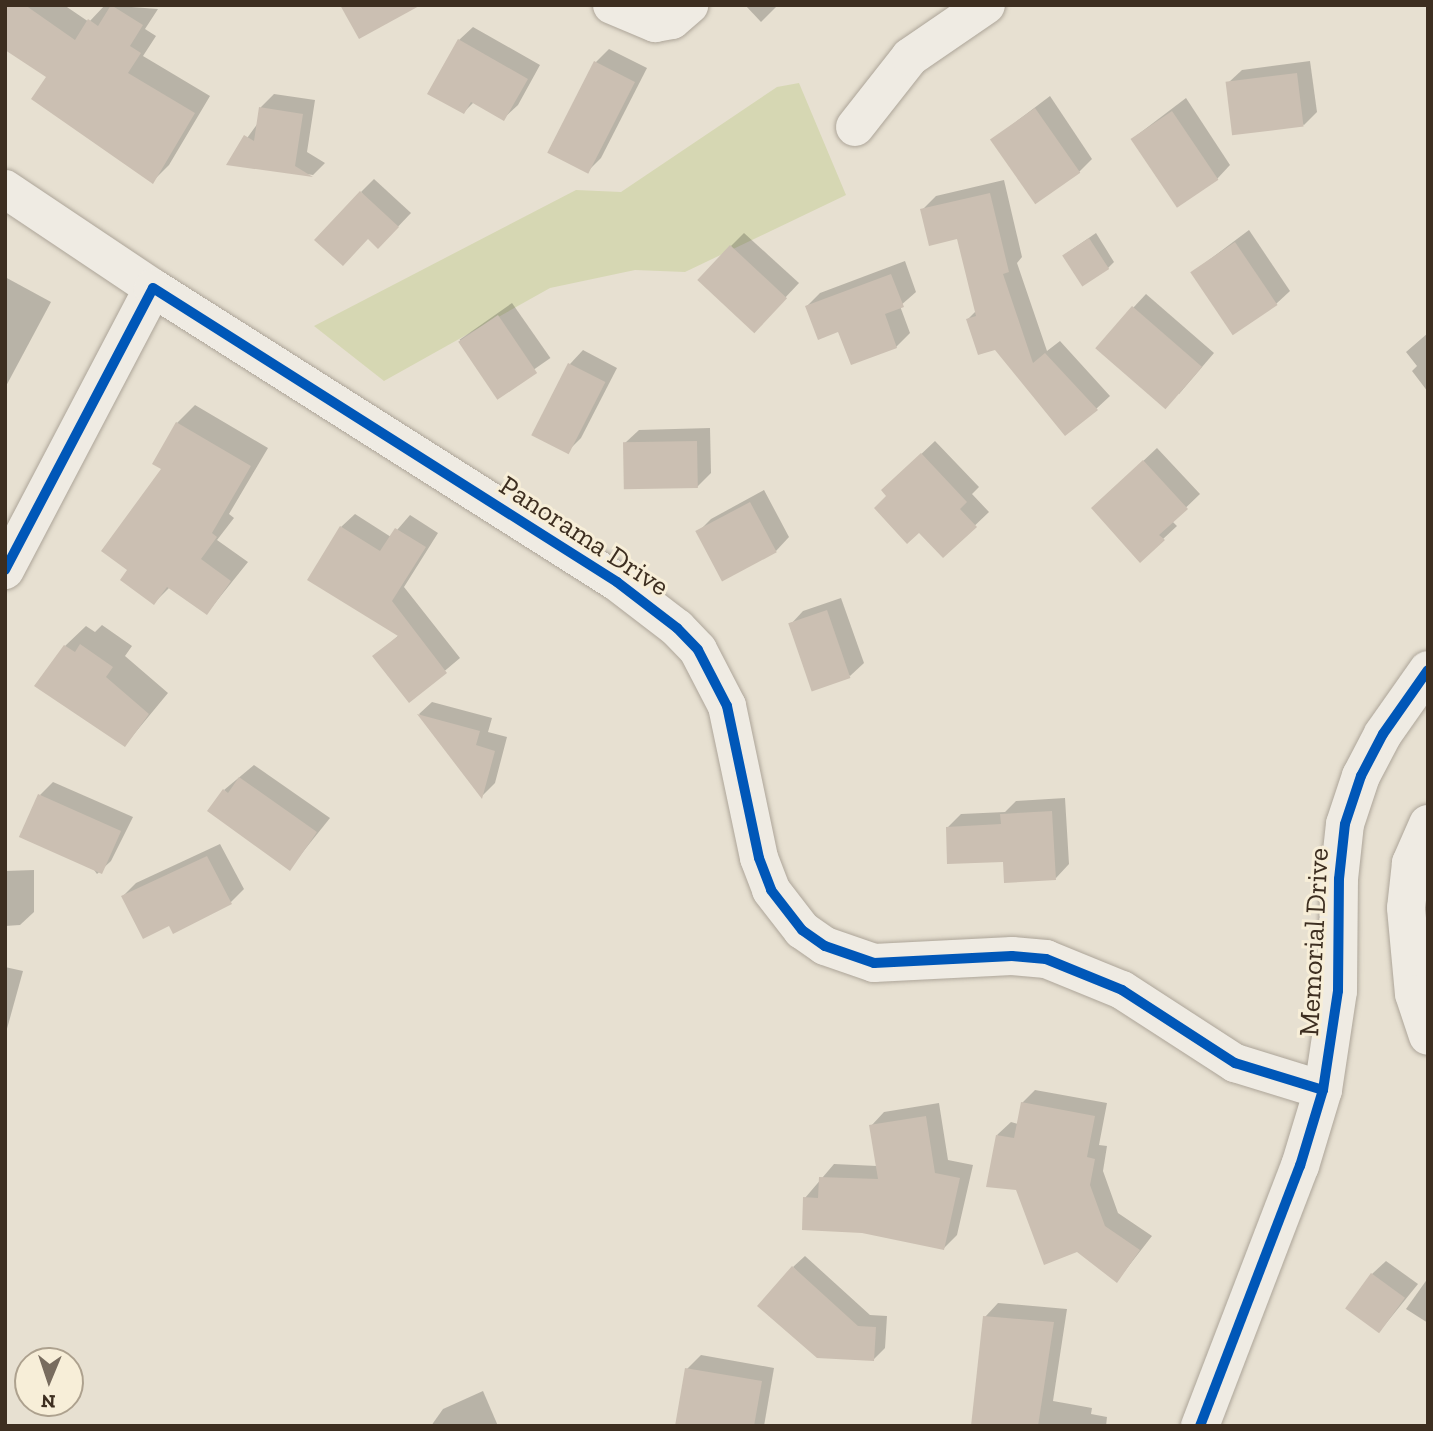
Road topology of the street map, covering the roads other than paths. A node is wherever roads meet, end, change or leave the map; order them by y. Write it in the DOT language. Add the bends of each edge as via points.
graph roads {
  1 [pos="612,5"];
  2 [pos="689,5"];
  3 [pos="986,5"];
  4 [pos="855,127"];
  5 [pos="5,189"];
  6 [pos="153,288"];
  7 [pos="5,570"];
  8 [pos="1428,670"];
  9 [pos="1428,824"];
  10 [pos="1428,1037"];
  11 [pos="1323,1090"];
  12 [pos="1200,1426"];
  1 -- 2 [label="street" via="654,23 672,20"];
  3 -- 4 [label="street" via="910,57"];
  5 -- 6 [label="street, Panorama Drive"];
  6 -- 7 [label="street"];
  6 -- 11 [label="street, Panorama Drive" via="617,582 677,628 698,650 727,706 771,890 802,930 825,946 874,963 1012,956 1046,959 1122,990 1236,1063"];
  8 -- 11 [label="street, Memorial Drive" via="1383,734 1361,776 1345,824 1339,879 1338,991"];
  9 -- 10 [label="street" via="1411,863 1406,908 1414,994"];
  11 -- 12 [label="street, Memorial Drive" via="1300,1166"];
}
